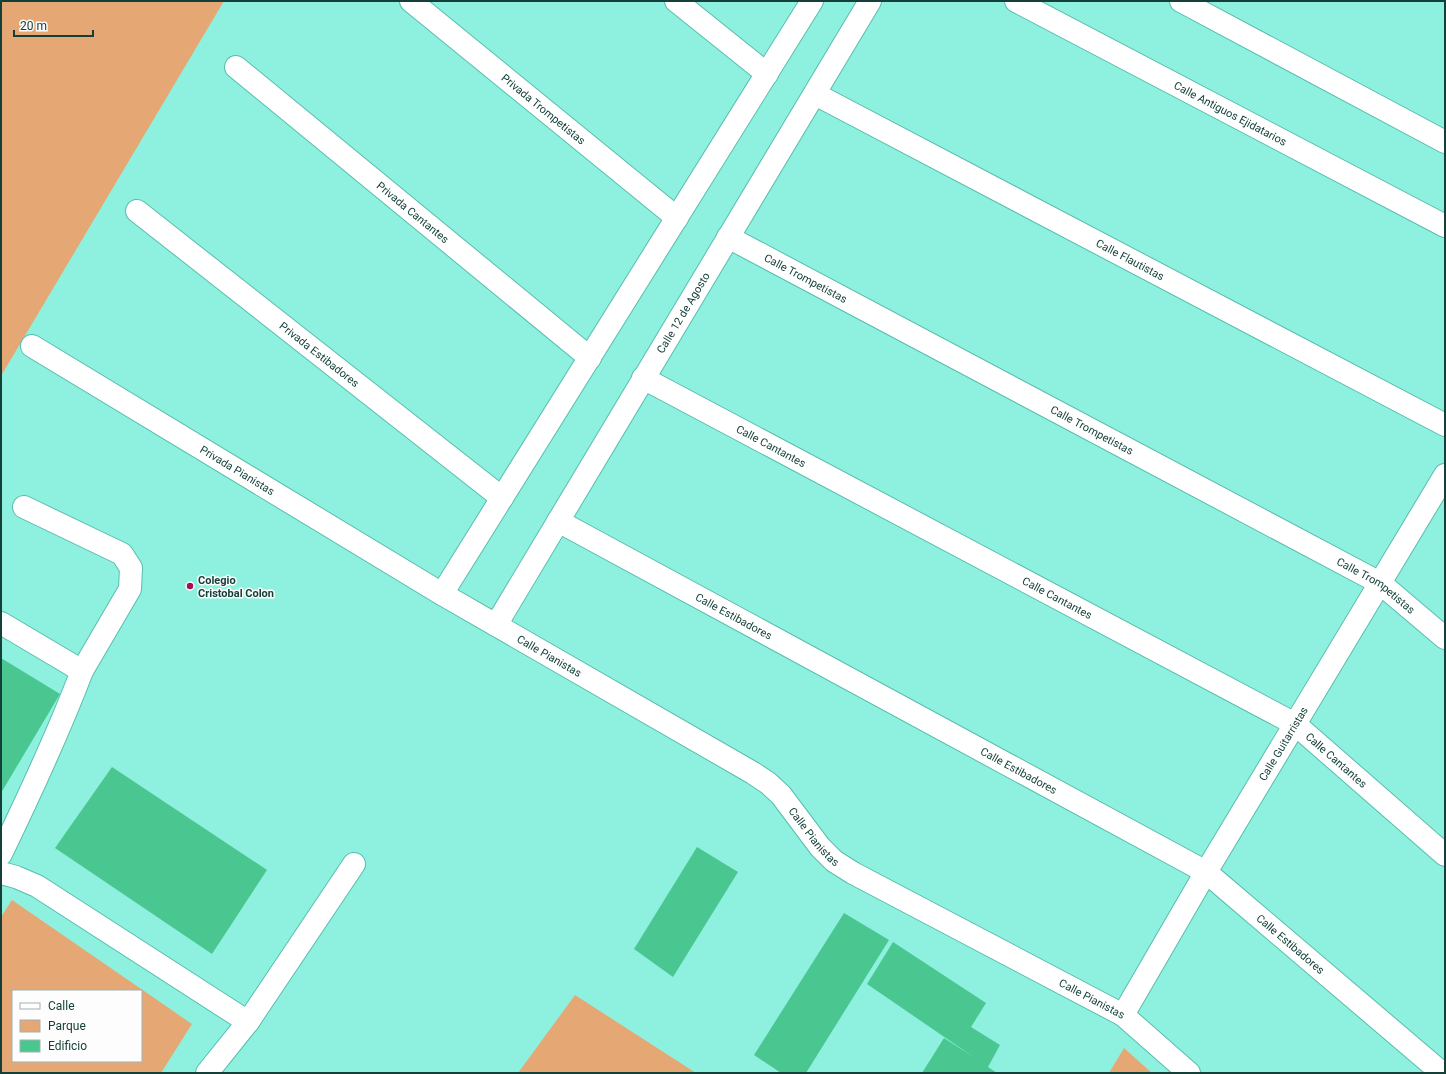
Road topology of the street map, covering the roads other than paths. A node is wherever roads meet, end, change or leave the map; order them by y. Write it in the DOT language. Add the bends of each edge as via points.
graph roads {
  1 [pos="410,1"];
  2 [pos="676,1"];
  3 [pos="812,1"];
  4 [pos="870,1"];
  5 [pos="1016,1"];
  6 [pos="1182,1"];
  7 [pos="236,67"];
  8 [pos="767,74"];
  9 [pos="815,94"];
  10 [pos="1445,142"];
  11 [pos="137,211"];
  12 [pos="677,218"];
  13 [pos="1445,226"];
  14 [pos="728,237"];
  15 [pos="32,346"];
  16 [pos="590,358"];
  17 [pos="643,378"];
  18 [pos="1445,425"];
  19 [pos="1445,475"];
  20 [pos="502,498"];
  21 [pos="24,506"];
  22 [pos="558,521"];
  23 [pos="1380,583"];
  24 [pos="442,594"];
  25 [pos="1,623"];
  26 [pos="496,625"];
  27 [pos="1445,638"];
  28 [pos="82,671"];
  29 [pos="1295,724"];
  30 [pos="1,854"];
  31 [pos="1445,855"];
  32 [pos="354,864"];
  33 [pos="1206,872"];
  34 [pos="1,873"];
  35 [pos="1123,1015"];
  36 [pos="248,1022"];
  37 [pos="207,1073"];
  38 [pos="1189,1073"];
  39 [pos="1442,1073"];
  1 -- 12 [label="street, Privada Trompetistas"];
  2 -- 8 [label="street"];
  3 -- 8 [label="street"];
  4 -- 9 [label="street, Calle 12 de Agosto"];
  5 -- 13 [label="street, Calle Antiguos Ejidatarios"];
  6 -- 10 [label="street"];
  7 -- 16 [label="street, Privada Cantantes"];
  8 -- 12 [label="street"];
  9 -- 14 [label="street, Calle 12 de Agosto"];
  9 -- 18 [label="street, Calle Flautistas"];
  11 -- 20 [label="street, Privada Estibadores"];
  12 -- 16 [label="street"];
  14 -- 17 [label="street, Calle 12 de Agosto"];
  14 -- 23 [label="street, Calle Trompetistas"];
  15 -- 24 [label="street, Privada Pianistas"];
  16 -- 20 [label="street"];
  17 -- 22 [label="street, Calle 12 de Agosto"];
  17 -- 29 [label="street, Calle Cantantes"];
  19 -- 23 [label="street, Calle Guitarristas"];
  20 -- 24 [label="street"];
  21 -- 28 [label="street" via="122,554 131,568 130,589"];
  22 -- 26 [label="street, Calle 12 de Agosto"];
  22 -- 33 [label="street, Calle Estibadores"];
  23 -- 27 [label="street, Calle Trompetistas"];
  23 -- 29 [label="street, Calle Guitarristas"];
  24 -- 26 [label="street, Calle Pianistas"];
  25 -- 28 [label="street"];
  26 -- 35 [label="street, Calle Pianistas" via="768,783 781,795 820,847 834,861 853,873"];
  28 -- 30 [label="street" via="35,784"];
  29 -- 31 [label="street, Calle Cantantes"];
  29 -- 33 [label="street, Calle Guitarristas"];
  32 -- 36 [label="street"];
  33 -- 35 [label="street, Calle Guitarristas"];
  33 -- 39 [label="street, Calle Estibadores"];
  34 -- 36 [label="street" via="37,886"];
  35 -- 38 [label="street, Calle Pianistas"];
  36 -- 37 [label="street"];
}
